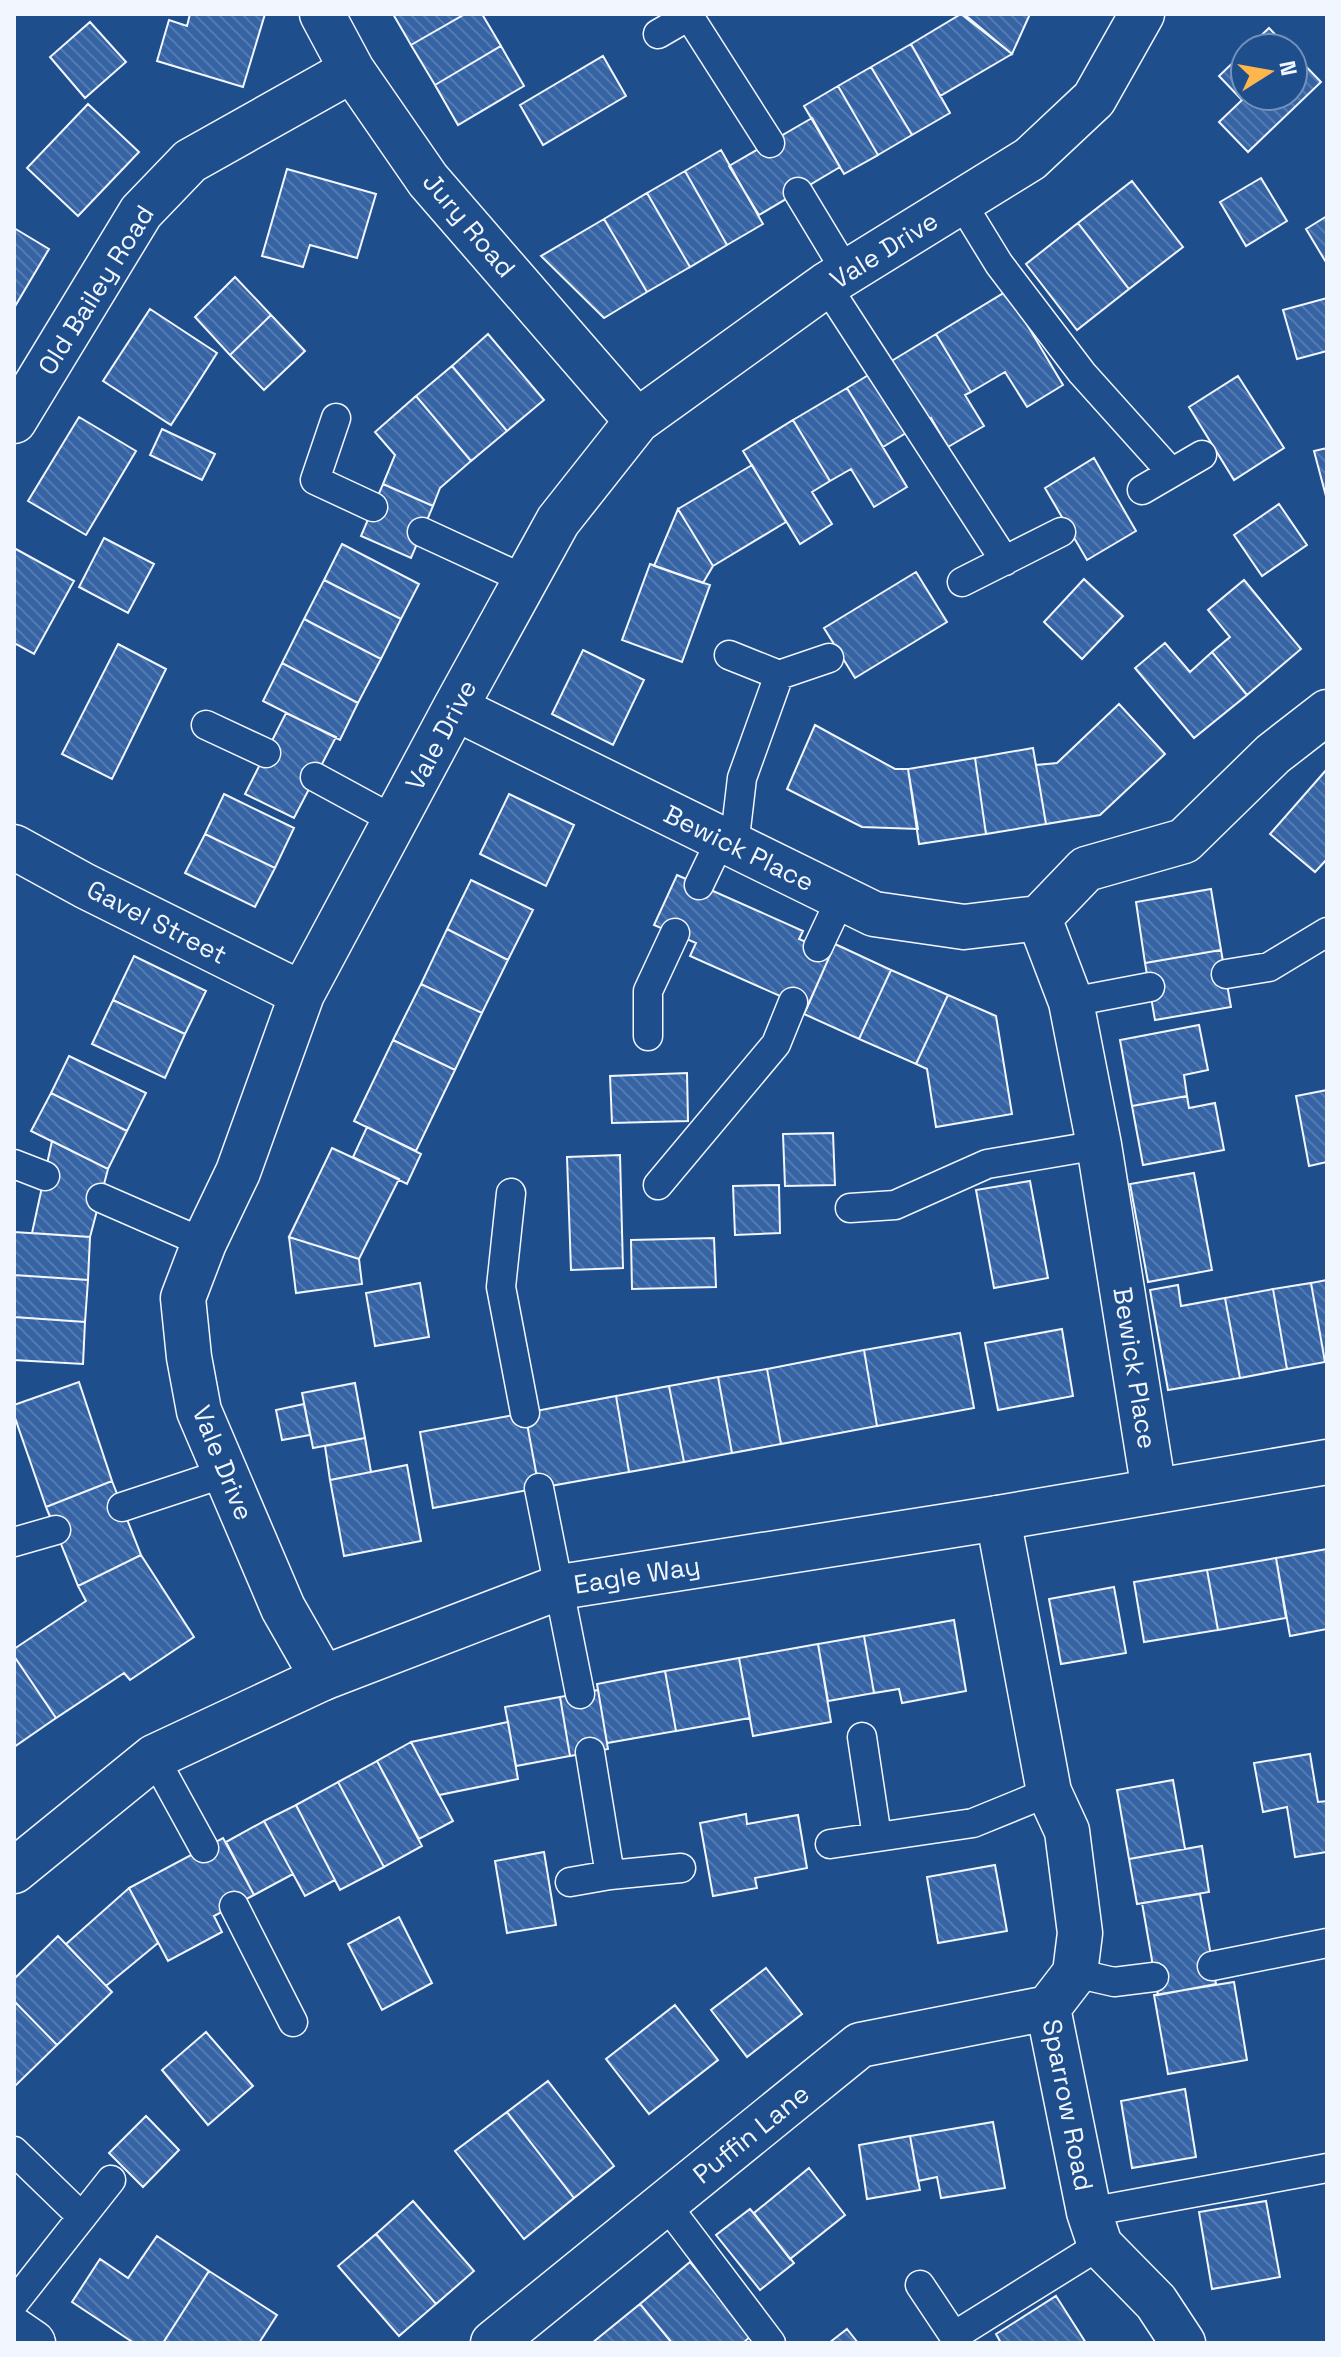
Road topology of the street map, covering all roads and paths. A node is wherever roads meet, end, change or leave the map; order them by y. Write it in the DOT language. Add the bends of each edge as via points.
graph roads {
  1 [pos="322,14"];
  2 [pos="1142,14"];
  3 [pos="658,34"];
  4 [pos="352,70"];
  5 [pos="770,143"];
  6 [pos="798,192"];
  7 [pos="961,202"];
  8 [pos="836,279"];
  9 [pos="336,418"];
  10 [pos="14,421"];
  11 [pos="637,421"];
  12 [pos="1202,455"];
  13 [pos="1171,472"];
  14 [pos="1142,490"];
  15 [pos="373,507"];
  16 [pos="422,532"];
  17 [pos="1061,532"];
  18 [pos="1005,561"];
  19 [pos="526,580"];
  20 [pos="962,582"];
  21 [pos="729,655"];
  22 [pos="829,658"];
  23 [pos="779,675"];
  24 [pos="455,708"];
  25 [pos="1327,712"];
  26 [pos="206,725"];
  27 [pos="266,753"];
  28 [pos="315,777"];
  29 [pos="394,820"];
  30 [pos="727,843"];
  31 [pos="14,847"];
  32 [pos="699,885"];
  33 [pos="841,898"];
  34 [pos="1039,918"];
  35 [pos="1327,932"];
  36 [pos="675,933"];
  37 [pos="818,947"];
  38 [pos="1226,974"];
  39 [pos="1150,987"];
  40 [pos="302,994"];
  41 [pos="793,1002"];
  42 [pos="1071,1002"];
  43 [pos="648,1036"];
  44 [pos="1099,1145"];
  45 [pos="14,1164"];
  46 [pos="45,1176"];
  47 [pos="658,1185"];
  48 [pos="511,1193"];
  49 [pos="101,1198"];
  50 [pos="850,1208"];
  51 [pos="204,1243"];
  52 [pos="525,1413"];
  53 [pos="1327,1462"];
  54 [pos="225,1473"];
  55 [pos="539,1488"];
  56 [pos="1154,1491"];
  57 [pos="122,1507"];
  58 [pos="998,1518"];
  59 [pos="56,1530"];
  60 [pos="14,1542"];
  61 [pos="560,1587"];
  62 [pos="323,1678"];
  63 [pos="580,1694"];
  64 [pos="862,1737"];
  65 [pos="590,1752"];
  66 [pos="154,1757"];
  67 [pos="1049,1792"];
  68 [pos="877,1837"];
  69 [pos="830,1844"];
  70 [pos="204,1848"];
  71 [pos="681,1868"];
  72 [pos="14,1871"];
  73 [pos="610,1875"];
  74 [pos="570,1882"];
  75 [pos="234,1906"];
  76 [pos="1327,1943"];
  77 [pos="1212,1966"];
  78 [pos="1075,1973"];
  79 [pos="1154,1977"];
  80 [pos="1048,2008"];
  81 [pos="293,2022"];
  82 [pos="14,2151"];
  83 [pos="1327,2168"];
  84 [pos="111,2180"];
  85 [pos="665,2203"];
  86 [pos="82,2217"];
  87 [pos="1095,2228"];
  88 [pos="920,2285"];
  89 [pos="14,2303"];
  90 [pos="14,2330"];
  91 [pos="33,2343"];
  92 [pos="493,2343"];
  93 [pos="771,2343"];
  94 [pos="1183,2343"];
  1 -- 4 [label="street, Jury Road"];
  2 -- 7 [label="street, Vale Drive" via="1094,99 1030,159"];
  3 -- 5 [label="lane" via="689,16"];
  4 -- 10 [label="street, Old Bailey Road" via="190,161 141,212"];
  4 -- 11 [label="street, Jury Road" via="428,180"];
  6 -- 8 [label="lane"];
  7 -- 8 [label="street, Vale Drive"];
  7 -- 13 [label="lane" via="999,264 1082,373"];
  8 -- 11 [label="street, Vale Drive"];
  8 -- 18 [label="lane"];
  9 -- 15 [label="lane" via="315,480"];
  11 -- 19 [label="street, Vale Drive" via="558,521"];
  12 -- 13 [label="lane"];
  13 -- 14 [label="lane"];
  16 -- 19 [label="lane"];
  17 -- 18 [label="lane"];
  18 -- 20 [label="lane"];
  19 -- 24 [label="street, Vale Drive"];
  21 -- 23 [label="lane"];
  22 -- 23 [label="lane"];
  23 -- 30 [label="lane" via="742,778"];
  24 -- 29 [label="street, Vale Drive"];
  24 -- 30 [label="street, Bewick Place"];
  25 -- 34 [label="street" via="1273,754 1184,841 1086,869"];
  26 -- 27 [label="lane"];
  28 -- 29 [label="lane"];
  29 -- 40 [label="street, Vale Drive"];
  30 -- 32 [label="lane"];
  30 -- 33 [label="street, Bewick Place"];
  31 -- 40 [label="street, Gavel Street"];
  33 -- 34 [label="street, Bewick Place" via="874,914 964,927"];
  33 -- 37 [label="lane"];
  34 -- 42 [label="street, Bewick Place"];
  35 -- 38 [label="lane" via="1269,967"];
  36 -- 43 [label="lane" via="648,991"];
  39 -- 42 [label="lane"];
  40 -- 51 [label="street, Vale Drive" via="238,1172"];
  41 -- 47 [label="lane" via="776,1044"];
  42 -- 44 [label="street, Bewick Place"];
  44 -- 50 [label="lane" via="987,1164 895,1205"];
  44 -- 56 [label="street, Bewick Place"];
  45 -- 46 [label="lane"];
  48 -- 52 [label="lane" via="501,1287"];
  49 -- 51 [label="lane"];
  51 -- 54 [label="street, Vale Drive" via="183,1298 199,1411"];
  53 -- 56 [label="street, Eagle Way"];
  54 -- 57 [label="lane"];
  54 -- 62 [label="street, Vale Drive" via="283,1608"];
  55 -- 61 [label="lane"];
  56 -- 58 [label="street, Eagle Way"];
  58 -- 61 [label="street, Eagle Way"];
  58 -- 67 [label="street"];
  59 -- 60 [label="lane"];
  61 -- 62 [label="street, Eagle Way"];
  61 -- 63 [label="lane"];
  62 -- 66 [label="street, Eagle Way"];
  64 -- 68 [label="lane"];
  65 -- 73 [label="lane"];
  66 -- 70 [label="lane"];
  66 -- 72 [label="street, Eagle Way"];
  67 -- 68 [label="lane" via="973,1823"];
  67 -- 78 [label="street" via="1067,1831 1080,1933"];
  68 -- 69 [label="lane"];
  71 -- 73 [label="lane"];
  73 -- 74 [label="lane"];
  75 -- 81 [label="lane"];
  76 -- 77 [label="lane"];
  78 -- 79 [label="lane" via="1114,1982"];
  78 -- 80 [label="street, Sparrow Road"];
  80 -- 85 [label="street, Puffin Lane" via="860,2045"];
  80 -- 87 [label="street, Sparrow Road"];
  82 -- 86 [label="lane"];
  83 -- 87 [label="lane"];
  84 -- 86 [label="lane"];
  85 -- 92 [label="street, Puffin Lane"];
  85 -- 93 [label="lane"];
  86 -- 89 [label="lane"];
  87 -- 88 [label="lane" via="954,2336"];
  87 -- 94 [label="street"];
  90 -- 91 [label="street"];
}
